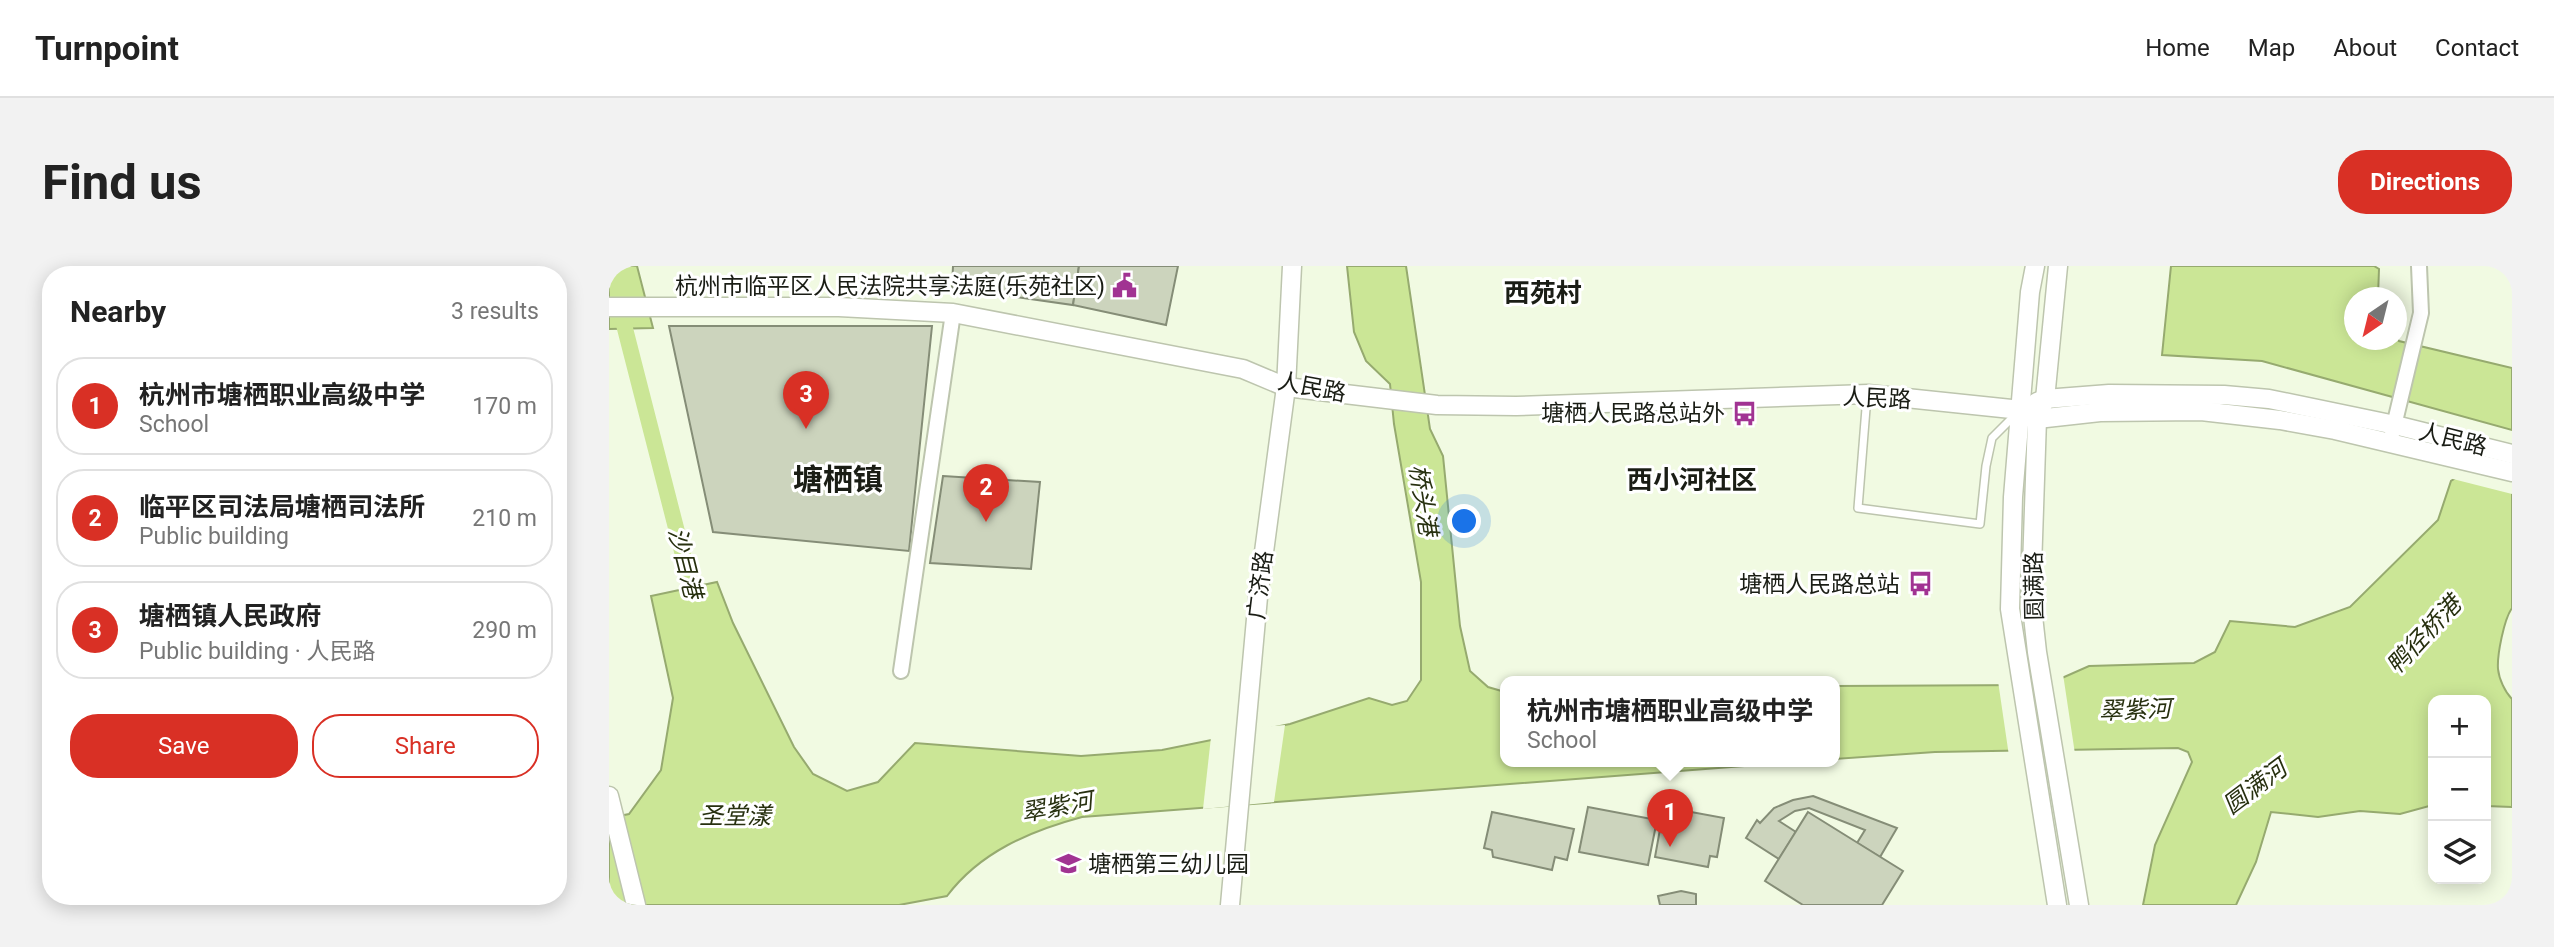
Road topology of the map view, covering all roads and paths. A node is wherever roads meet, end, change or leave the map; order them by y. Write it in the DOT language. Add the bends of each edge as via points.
graph roads {
  1 [pos="1293,266"];
  2 [pos="2035,266"];
  3 [pos="2058,266"];
  4 [pos="2419,266"];
  5 [pos="609,307"];
  6 [pos="953,313"];
  7 [pos="1286,387"];
  8 [pos="1868,394"];
  9 [pos="2045,398"];
  10 [pos="2021,410"];
  11 [pos="2037,419"];
  12 [pos="2392,434"];
  13 [pos="2512,453"];
  14 [pos="2512,472"];
  15 [pos="901,671"];
  16 [pos="611,803"];
  17 [pos="2055,897"];
  18 [pos="636,905"];
  19 [pos="1230,905"];
  20 [pos="2079,905"];
  1 -- 7 [label="street, 广济路"];
  2 -- 10 [label="street, 圆满路"];
  3 -- 9 [label="street, 圆满路"];
  4 -- 12 [label="street" via="2421,313"];
  5 -- 6 [label="street, 人民路" via="839,307"];
  6 -- 7 [label="street, 人民路" via="1243,369"];
  6 -- 15 [label="street"];
  7 -- 8 [label="street, 人民路" via="1437,405 1516,406"];
  7 -- 19 [label="street, 广济路" via="1258,597"];
  8 -- 10 [label="street, 人民路"];
  8 -- 10 [label="lane" via="1858,508 1980,524 1992,438"];
  9 -- 10 [label="street, 人民路"];
  9 -- 11 [label="street, 圆满路"];
  9 -- 12 [label="street, 人民路" via="2109,394 2269,399"];
  10 -- 11 [label="street, 人民路"];
  10 -- 17 [label="street, 圆满路" via="2010,609"];
  11 -- 12 [label="street, 人民路" via="2100,412 2201,411"];
  11 -- 20 [label="street, 圆满路" via="2031,598"];
  12 -- 13 [label="street, 人民路"];
  12 -- 14 [label="street, 人民路"];
  16 -- 18 [label="street"];
}
